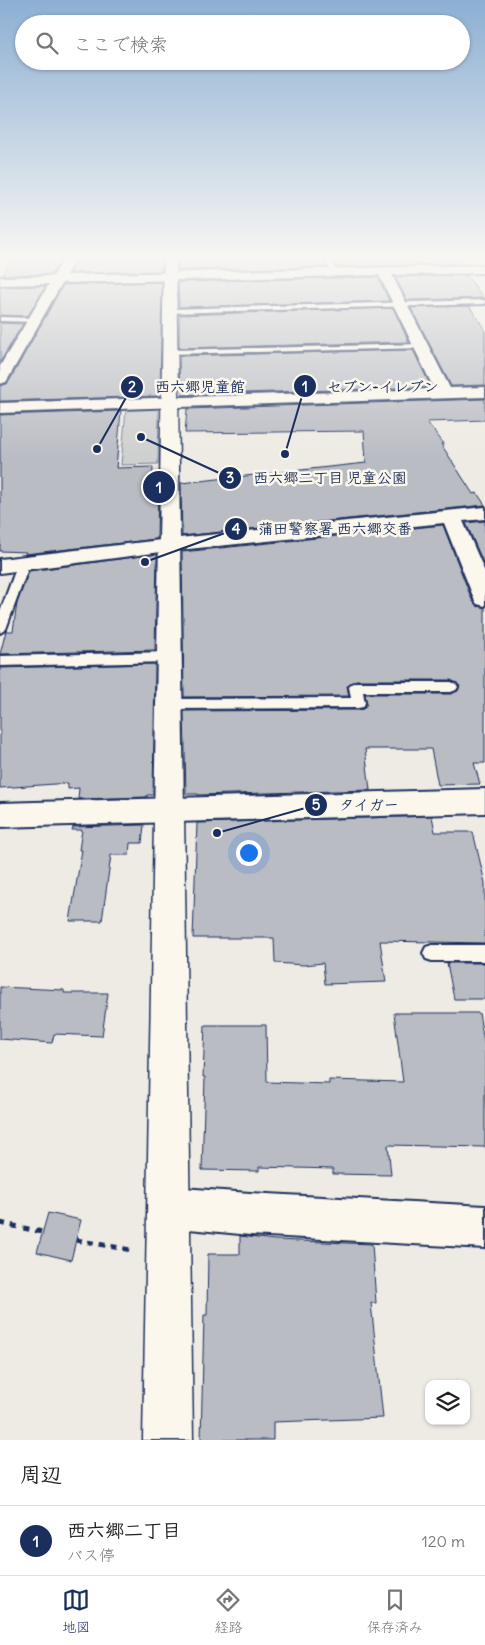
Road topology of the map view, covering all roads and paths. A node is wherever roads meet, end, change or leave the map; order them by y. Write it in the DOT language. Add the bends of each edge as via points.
graph roads {
  1 [pos="31,325"];
  2 [pos="170,325"];
  3 [pos="410,325"];
  4 [pos="420,346"];
  5 [pos="170,352"];
  6 [pos="0,380"];
  7 [pos="485,392"];
  8 [pos="444,393"];
  9 [pos="170,404"];
  10 [pos="0,408"];
  11 [pos="485,513"];
  12 [pos="451,516"];
  13 [pos="169,546"];
  14 [pos="24,564"];
  15 [pos="0,566"];
  16 [pos="485,599"];
  17 [pos="0,629"];
  18 [pos="169,657"];
  19 [pos="0,660"];
  20 [pos="451,686"];
  21 [pos="169,704"];
  22 [pos="485,801"];
  23 [pos="169,810"];
  24 [pos="0,815"];
  25 [pos="432,953"];
  26 [pos="485,953"];
  27 [pos="168,1207"];
  28 [pos="0,1223"];
  29 [pos="485,1227"];
  30 [pos="42,1232"];
  31 [pos="76,1240"];
  32 [pos="169,1256"];
  33 [pos="168,1440"];
  1 -- 6 [label="street"];
  2 -- 5 [label="street"];
  3 -- 4 [label="street"];
  4 -- 5 [label="lane"];
  4 -- 8 [label="street"];
  5 -- 9 [label="street"];
  7 -- 8 [label="street"];
  8 -- 9 [label="street"];
  9 -- 10 [label="street"];
  9 -- 13 [label="street"];
  11 -- 12 [label="street"];
  12 -- 13 [label="street"];
  12 -- 16 [label="street"];
  13 -- 14 [label="street"];
  13 -- 18 [label="street"];
  14 -- 15 [label="street"];
  14 -- 17 [label="lane"];
  18 -- 19 [label="lane"];
  18 -- 21 [label="street"];
  20 -- 21 [label="lane" via="356,687 358,703"];
  21 -- 23 [label="street"];
  22 -- 23 [label="street"];
  23 -- 24 [label="street"];
  23 -- 27 [label="street"];
  25 -- 26 [label="lane"];
  27 -- 29 [label="street"];
  27 -- 32 [label="street"];
  28 -- 30 [label="path"];
  31 -- 32 [label="path"];
  32 -- 33 [label="street"];
}
